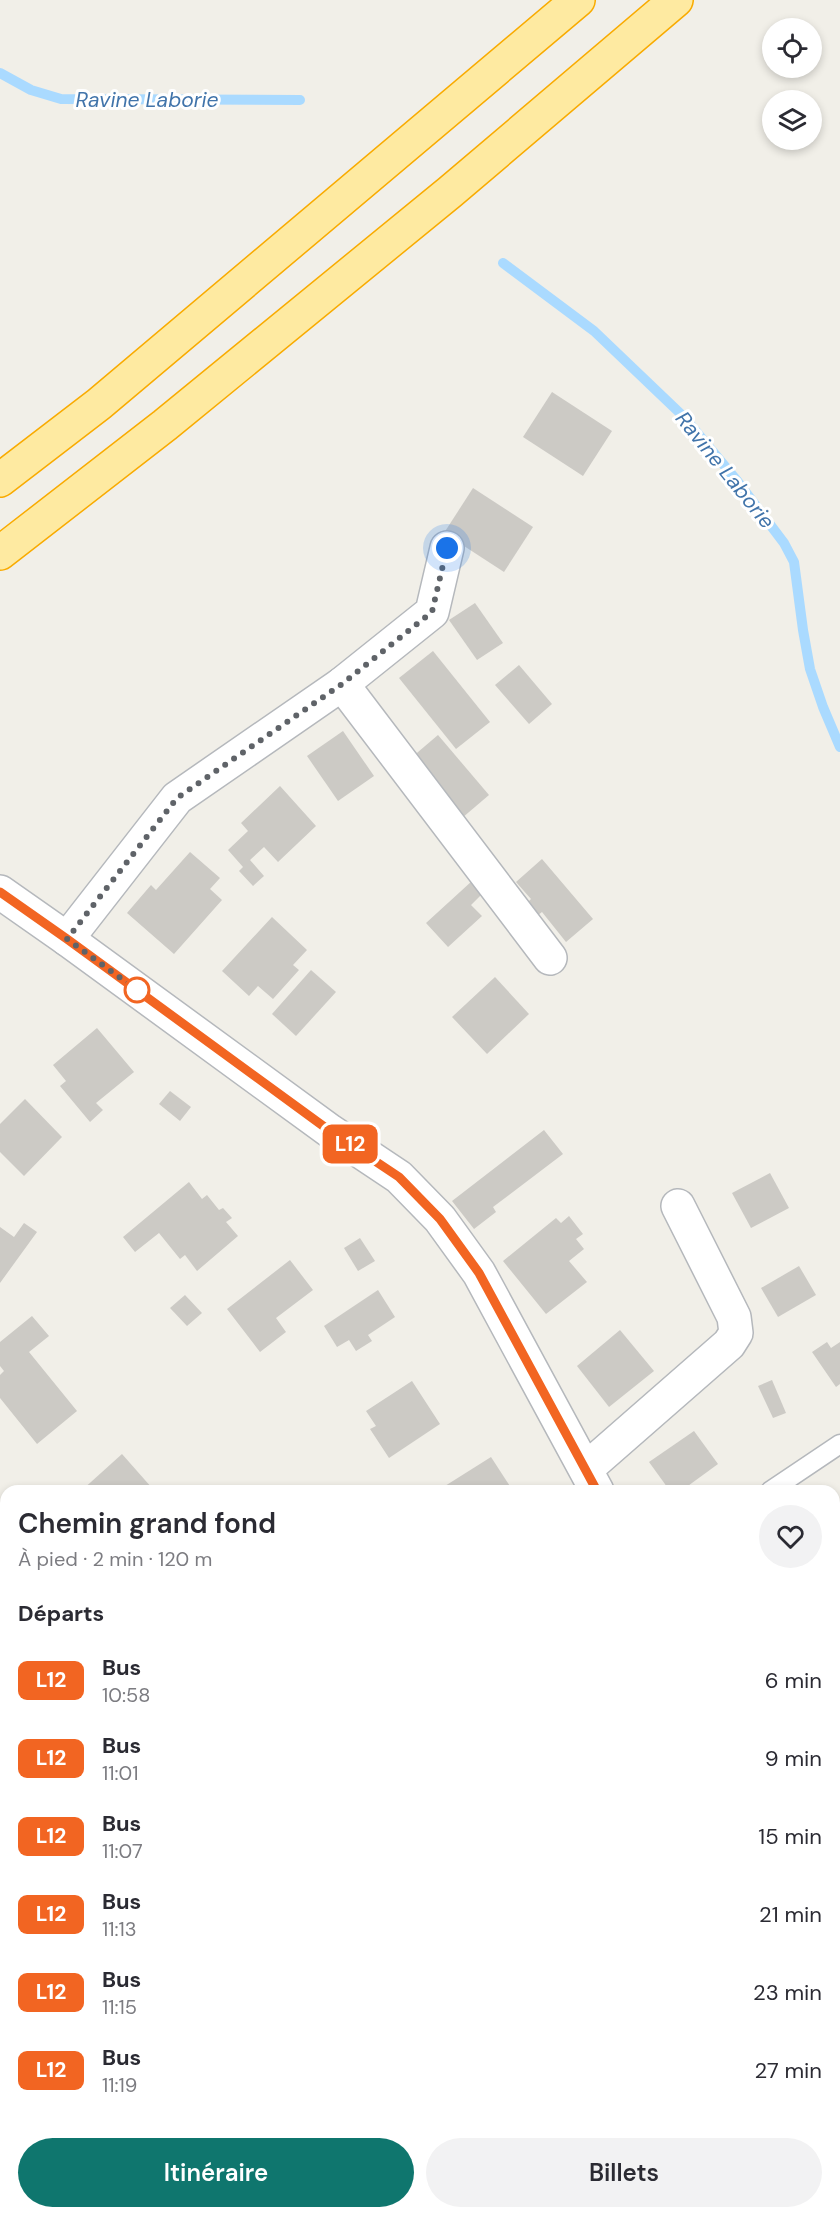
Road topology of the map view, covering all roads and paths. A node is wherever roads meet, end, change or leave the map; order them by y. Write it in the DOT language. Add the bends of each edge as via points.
graph roads {
  1 [pos="578,0"];
  2 [pos="676,0"];
  3 [pos="0,480"];
  4 [pos="447,548"];
  5 [pos="0,553"];
  6 [pos="342,684"];
  7 [pos="0,892"];
  8 [pos="67,939"];
  9 [pos="550,958"];
  10 [pos="678,1206"];
  11 [pos="840,1444"];
  12 [pos="592,1480"];
  13 [pos="779,1485"];
  1 -- 3 [label="highway" via="99,404"];
  2 -- 5 [label="highway" via="432,207 165,425"];
  4 -- 6 [label="street" via="432,612"];
  6 -- 8 [label="street" via="177,798"];
  6 -- 9 [label="street"];
  7 -- 8 [label="street"];
  8 -- 12 [label="street" via="399,1177 440,1219 479,1273"];
  10 -- 12 [label="street" via="734,1317 736,1333"];
  11 -- 13 [label="lane"];
}
